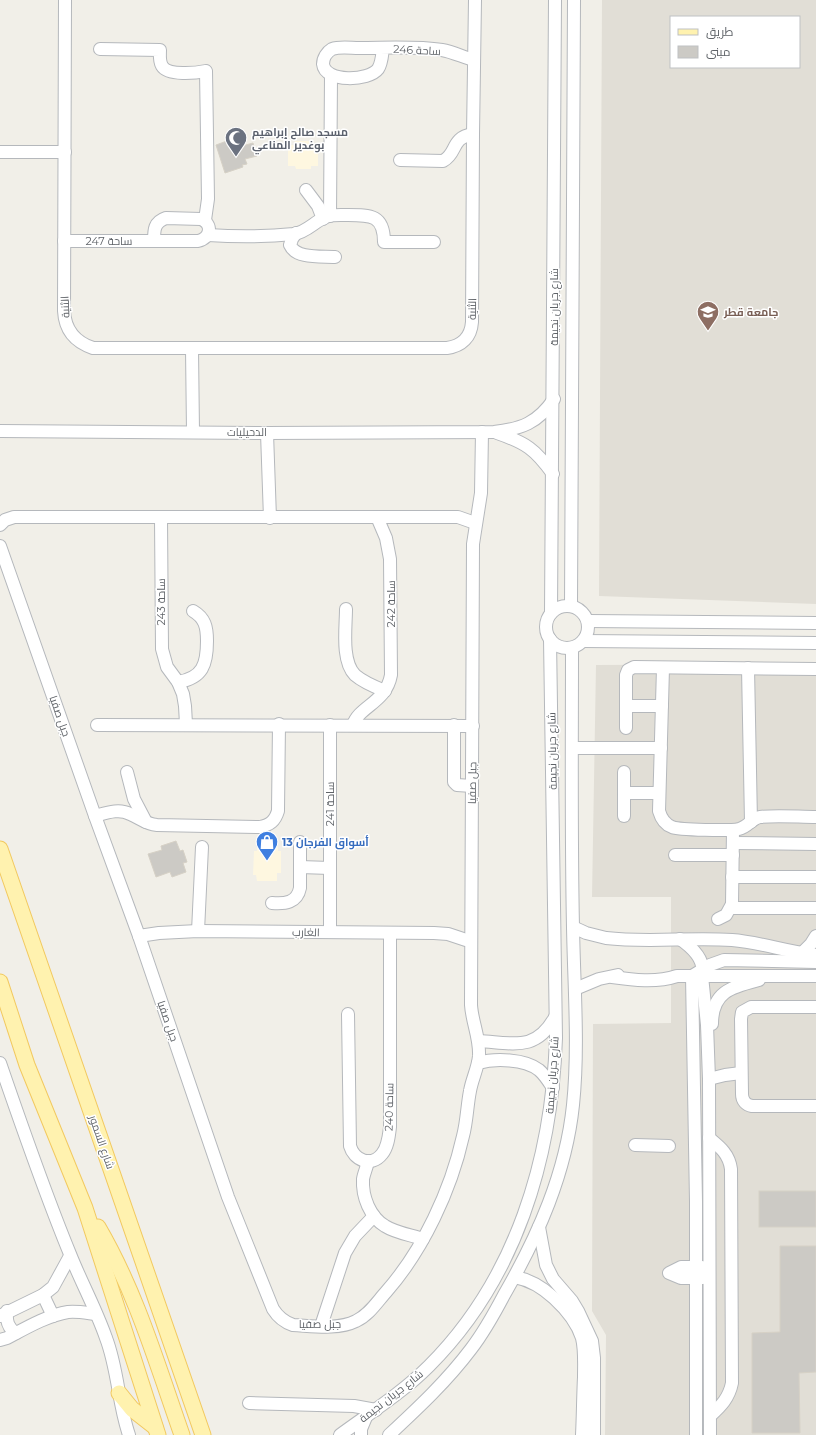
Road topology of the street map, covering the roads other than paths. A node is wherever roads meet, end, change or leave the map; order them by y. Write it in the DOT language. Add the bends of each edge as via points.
graph roads {
  1 [pos="65,0"];
  2 [pos="475,0"];
  3 [pos="555,0"];
  4 [pos="574,0"];
  5 [pos="383,48"];
  6 [pos="100,49"];
  7 [pos="474,60"];
  8 [pos="331,76"];
  9 [pos="473,134"];
  10 [pos="0,152"];
  11 [pos="65,152"];
  12 [pos="400,160"];
  13 [pos="306,190"];
  14 [pos="327,217"];
  15 [pos="205,220"];
  16 [pos="296,233"];
  17 [pos="208,235"];
  18 [pos="154,241"];
  19 [pos="64,242"];
  20 [pos="434,242"];
  21 [pos="335,257"];
  22 [pos="192,349"];
  23 [pos="554,399"];
  24 [pos="0,431"];
  25 [pos="193,432"];
  26 [pos="488,432"];
  27 [pos="267,433"];
  28 [pos="553,474"];
  29 [pos="377,517"];
  30 [pos="161,518"];
  31 [pos="270,518"];
  32 [pos="475,523"];
  33 [pos="0,525"];
  34 [pos="0,546"];
  35 [pos="571,606"];
  36 [pos="346,608"];
  37 [pos="193,611"];
  38 [pos="551,613"];
  39 [pos="588,621"];
  40 [pos="737,622"];
  41 [pos="816,623"];
  42 [pos="550,639"];
  43 [pos="584,641"];
  44 [pos="737,643"];
  45 [pos="816,643"];
  46 [pos="572,648"];
  47 [pos="663,668"];
  48 [pos="748,668"];
  49 [pos="816,668"];
  50 [pos="178,682"];
  51 [pos="385,691"];
  52 [pos="626,706"];
  53 [pos="662,706"];
  54 [pos="186,724"];
  55 [pos="279,724"];
  56 [pos="97,725"];
  57 [pos="330,725"];
  58 [pos="353,725"];
  59 [pos="454,725"];
  60 [pos="472,726"];
  61 [pos="626,728"];
  62 [pos="572,748"];
  63 [pos="661,748"];
  64 [pos="127,772"];
  65 [pos="624,772"];
  66 [pos="472,786"];
  67 [pos="624,793"];
  68 [pos="659,793"];
  69 [pos="95,816"];
  70 [pos="624,816"];
  71 [pos="816,817"];
  72 [pos="751,822"];
  73 [pos="146,824"];
  74 [pos="733,830"];
  75 [pos="300,842"];
  76 [pos="816,844"];
  77 [pos="202,847"];
  78 [pos="0,848"];
  79 [pos="733,849"];
  80 [pos="675,855"];
  81 [pos="300,867"];
  82 [pos="330,868"];
  83 [pos="816,876"];
  84 [pos="732,877"];
  85 [pos="272,903"];
  86 [pos="731,908"];
  87 [pos="816,908"];
  88 [pos="718,919"];
  89 [pos="573,926"];
  90 [pos="198,931"];
  91 [pos="330,932"];
  92 [pos="390,933"];
  93 [pos="139,936"];
  94 [pos="816,936"];
  95 [pos="680,939"];
  96 [pos="471,940"];
  97 [pos="802,953"];
  98 [pos="816,955"];
  99 [pos="816,962"];
  100 [pos="699,973"];
  101 [pos="777,976"];
  102 [pos="816,976"];
  103 [pos="0,982"];
  104 [pos="575,989"];
  105 [pos="816,1007"];
  106 [pos="348,1014"];
  107 [pos="555,1017"];
  108 [pos="479,1041"];
  109 [pos="708,1060"];
  110 [pos="0,1062"];
  111 [pos="478,1063"];
  112 [pos="741,1073"];
  113 [pos="709,1079"];
  114 [pos="553,1088"];
  115 [pos="816,1106"];
  116 [pos="709,1138"];
  117 [pos="635,1146"];
  118 [pos="669,1146"];
  119 [pos="368,1161"];
  120 [pos="86,1208"];
  121 [pos="374,1216"];
  122 [pos="539,1227"];
  123 [pos="423,1239"];
  124 [pos="70,1256"];
  125 [pos="696,1272"];
  126 [pos="710,1272"];
  127 [pos="515,1277"];
  128 [pos="43,1295"];
  129 [pos="4,1314"];
  130 [pos="96,1314"];
  131 [pos="53,1316"];
  132 [pos="321,1326"];
  133 [pos="16,1333"];
  134 [pos="0,1340"];
  135 [pos="119,1393"];
  136 [pos="423,1402"];
  137 [pos="249,1403"];
  138 [pos="371,1413"];
  139 [pos="710,1416"];
  140 [pos="157,1431"];
  141 [pos="203,1434"];
  142 [pos="129,1435"];
  143 [pos="182,1435"];
  144 [pos="340,1435"];
  145 [pos="361,1435"];
  146 [pos="378,1435"];
  147 [pos="389,1435"];
  148 [pos="582,1435"];
  149 [pos="594,1435"];
  150 [pos="696,1435"];
  151 [pos="710,1435"];
  1 -- 11 [label="street, الثنية"];
  2 -- 7 [label="street, الثنية"];
  3 -- 23 [label="street, شارع جريان نجيمة"];
  4 -- 35 [label="street, شارع جريان نجيمة"];
  5 -- 7 [label="street, ساحة 246" via="438,50"];
  5 -- 8 [label="street, ساحة 246" via="380,65 374,73 366,77"];
  5 -- 8 [label="street, ساحة 246" via="332,49 325,56 323,65"];
  6 -- 15 [label="street" via="160,50 160,62 167,71 206,71 208,199"];
  7 -- 9 [label="street, الثنية"];
  8 -- 14 [label="street"];
  9 -- 12 [label="street" via="460,138 448,158 443,161"];
  9 -- 22 [label="street, الثنية" via="472,322 470,333 464,341 447,348"];
  10 -- 11 [label="street"];
  11 -- 19 [label="street, الثنية"];
  13 -- 14 [label="street"];
  14 -- 16 [label="street"];
  14 -- 20 [label="street" via="374,217 383,228 384,242"];
  15 -- 17 [label="street" via="209,227"];
  15 -- 18 [label="street" via="162,219 154,228"];
  16 -- 17 [label="street" via="239,237"];
  16 -- 21 [label="street" via="290,245 292,250 300,255"];
  17 -- 18 [label="street, ساحة 247" via="198,241"];
  18 -- 19 [label="street, ساحة 247"];
  19 -- 22 [label="street, الثنية" via="65,318 70,332 79,342 93,348"];
  22 -- 25 [label="street"];
  23 -- 26 [label="street, الدحيليات" via="543,413 528,424 512,430"];
  23 -- 28 [label="street, شارع جريان نجيمة"];
  24 -- 25 [label="street, الدحيليات"];
  25 -- 27 [label="street, الدحيليات"];
  26 -- 27 [label="street, الدحيليات"];
  26 -- 28 [label="street, الدحيليات" via="518,440 529,447 539,455"];
  26 -- 32 [label="street, جبل صفيا"];
  27 -- 31 [label="street"];
  28 -- 38 [label="street, شارع جريان نجيمة"];
  29 -- 31 [label="street"];
  29 -- 32 [label="street" via="458,517"];
  29 -- 51 [label="street, ساحة 242" via="386,538 390,565 391,674"];
  30 -- 31 [label="street"];
  30 -- 33 [label="street" via="14,517"];
  30 -- 50 [label="street, ساحة 243" via="162,649 167,667"];
  32 -- 60 [label="street, جبل صفيا" via="472,544"];
  34 -- 69 [label="street, جبل صفيا"];
  35 -- 38 [label="street" via="560,607"];
  35 -- 39 [label="street" via="582,611"];
  36 -- 51 [label="street" via="348,665 359,678"];
  37 -- 50 [label="street" via="202,618 206,628 206,660 196,676"];
  38 -- 42 [label="street" via="546,623"];
  39 -- 40 [label="street"];
  39 -- 43 [label="street" via="588,632"];
  40 -- 41 [label="street"];
  40 -- 44 [label="street"];
  42 -- 46 [label="street" via="560,647"];
  42 -- 107 [label="street, شارع جريان نجيمة"];
  43 -- 44 [label="street"];
  43 -- 46 [label="street"];
  44 -- 45 [label="street"];
  46 -- 62 [label="street, شارع جريان نجيمة"];
  47 -- 48 [label="street"];
  47 -- 52 [label="street" via="634,667 628,670 625,678"];
  47 -- 53 [label="street"];
  48 -- 49 [label="street"];
  48 -- 72 [label="street"];
  50 -- 54 [label="street, ساحة 243" via="184,700"];
  51 -- 58 [label="street, ساحة 242" via="357,717"];
  52 -- 53 [label="street"];
  52 -- 61 [label="street"];
  53 -- 63 [label="street"];
  54 -- 55 [label="street"];
  54 -- 56 [label="street"];
  55 -- 57 [label="street"];
  55 -- 73 [label="street" via="278,811 270,824 260,827"];
  57 -- 58 [label="street"];
  57 -- 82 [label="street, ساحة 241"];
  58 -- 59 [label="street"];
  59 -- 60 [label="street"];
  59 -- 66 [label="street" via="454,782 457,785"];
  60 -- 66 [label="street, جبل صفيا"];
  62 -- 63 [label="street"];
  62 -- 89 [label="street, شارع جريان نجيمة"];
  63 -- 68 [label="street"];
  64 -- 73 [label="street" via="134,798"];
  65 -- 67 [label="street"];
  66 -- 96 [label="street, جبل صفيا"];
  67 -- 68 [label="street"];
  67 -- 70 [label="street"];
  68 -- 74 [label="street" via="660,816 671,827"];
  69 -- 73 [label="street" via="123,811"];
  69 -- 93 [label="street, جبل صفيا"];
  71 -- 72 [label="street" via="762,817"];
  72 -- 74 [label="street" via="743,828"];
  74 -- 79 [label="street"];
  75 -- 81 [label="street"];
  76 -- 79 [label="street"];
  77 -- 90 [label="street"];
  78 -- 141 [label="main road, شارع السمور"];
  79 -- 80 [label="street"];
  79 -- 84 [label="street"];
  81 -- 82 [label="street"];
  81 -- 85 [label="street" via="300,888 297,896 286,903"];
  82 -- 91 [label="street, ساحة 241"];
  83 -- 84 [label="street"];
  84 -- 86 [label="street"];
  86 -- 87 [label="street"];
  86 -- 88 [label="street" via="726,915"];
  89 -- 95 [label="street" via="586,933 606,938"];
  89 -- 104 [label="street, شارع جريان نجيمة"];
  90 -- 91 [label="street, الغارب"];
  90 -- 93 [label="street, الغارب"];
  91 -- 92 [label="street, الغارب"];
  92 -- 96 [label="street, الغارب" via="441,933"];
  92 -- 119 [label="street, ساحة 240" via="390,1126 382,1155"];
  93 -- 132 [label="street, جبل صفيا" via="228,1197 273,1309 279,1318 293,1325"];
  94 -- 97 [label="street"];
  95 -- 97 [label="street" via="745,941"];
  95 -- 100 [label="street" via="701,961"];
  96 -- 108 [label="street, جبل صفيا" via="472,1014"];
  97 -- 98 [label="street"];
  99 -- 100 [label="street" via="731,959 717,962"];
  100 -- 101 [label="street"];
  100 -- 104 [label="street" via="677,976 663,973 629,973 599,979"];
  100 -- 109 [label="street" via="707,1025"];
  100 -- 125 [label="street"];
  101 -- 102 [label="street"];
  101 -- 109 [label="street" via="738,986 720,996 712,1015 712,1040"];
  103 -- 120 [label="main road" via="26,1065"];
  104 -- 122 [label="street, شارع جريان نجيمة" via="574,1086 570,1128 559,1174"];
  105 -- 112 [label="street" via="754,1007 742,1012"];
  106 -- 119 [label="street" via="350,1146 354,1155"];
  107 -- 108 [label="street" via="546,1032 530,1042 516,1044"];
  107 -- 114 [label="street, شارع جريان نجيمة"];
  108 -- 111 [label="street, جبل صفيا"];
  109 -- 113 [label="street"];
  110 -- 124 [label="street"];
  111 -- 114 [label="street" via="495,1060 523,1062 532,1065"];
  111 -- 123 [label="street, جبل صفيا" via="470,1090 464,1134 457,1160"];
  112 -- 113 [label="street"];
  112 -- 115 [label="street" via="742,1098 749,1105"];
  113 -- 116 [label="street"];
  114 -- 138 [label="street, شارع جريان نجيمة" via="545,1144 536,1178 520,1225 496,1275 449,1344 411,1383"];
  116 -- 126 [label="street"];
  116 -- 139 [label="street" via="725,1153 731,1169 732,1383 724,1402"];
  117 -- 118 [label="street"];
  119 -- 121 [label="street" via="363,1179 367,1205"];
  120 -- 140 [label="main road"];
  120 -- 143 [label="main road" via="129,1286"];
  121 -- 123 [label="street" via="390,1228"];
  121 -- 132 [label="street" via="355,1236 345,1253"];
  122 -- 127 [label="street, شارع جريان نجيمة"];
  122 -- 149 [label="street" via="546,1266 572,1301 592,1341"];
  123 -- 132 [label="street, جبل صفيا" via="392,1285 365,1316 344,1325"];
  124 -- 128 [label="street" via="53,1287"];
  124 -- 130 [label="street"];
  125 -- 126 [label="street"];
  125 -- 150 [label="street"];
  126 -- 139 [label="street"];
  127 -- 136 [label="street, شارع جريان نجيمة" via="471,1349"];
  127 -- 148 [label="street" via="528,1280 547,1291 565,1309 579,1330 584,1353"];
  128 -- 129 [label="street"];
  128 -- 131 [label="street"];
  129 -- 133 [label="street" via="9,1326"];
  130 -- 131 [label="street" via="69,1312"];
  130 -- 135 [label="street" via="114,1359"];
  131 -- 133 [label="street"];
  133 -- 134 [label="street"];
  135 -- 140 [label="main road" via="132,1409"];
  135 -- 142 [label="street"];
  136 -- 146 [label="street" via="414,1403"];
  136 -- 147 [label="street, شارع جريان نجيمة"];
  137 -- 138 [label="street" via="364,1407"];
  138 -- 144 [label="street, شارع جريان نجيمة"];
  138 -- 145 [label="street" via="361,1429"];
  139 -- 151 [label="street"];
}
